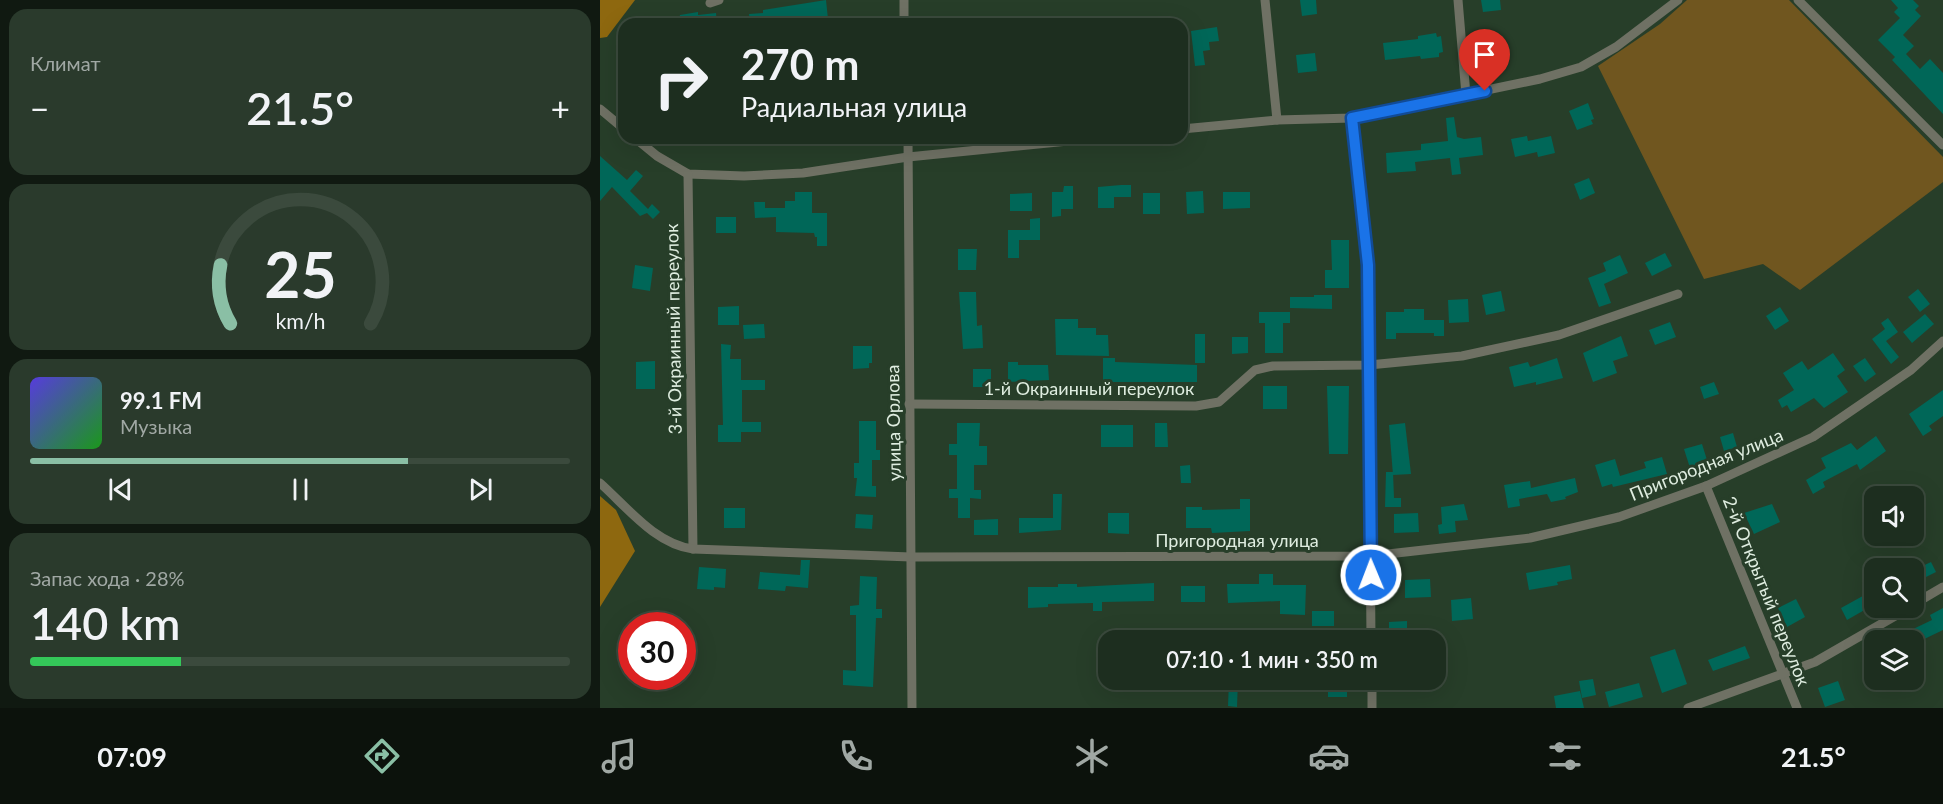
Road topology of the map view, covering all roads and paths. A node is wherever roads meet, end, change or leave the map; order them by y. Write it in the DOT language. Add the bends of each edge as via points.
graph roads {
  1 [pos="904,0"];
  2 [pos="1264,0"];
  3 [pos="1458,0"];
  4 [pos="1678,0"];
  5 [pos="1798,0"];
  6 [pos="904,18"];
  7 [pos="1466,95"];
  8 [pos="600,109"];
  9 [pos="1352,118"];
  10 [pos="1277,120"];
  11 [pos="618,124"];
  12 [pos="1188,128"];
  13 [pos="642,144"];
  14 [pos="908,144"];
  15 [pos="1038,144"];
  16 [pos="1943,145"];
  17 [pos="909,157"];
  18 [pos="688,174"];
  19 [pos="1678,294"];
  20 [pos="1943,341"];
  21 [pos="1369,365"];
  22 [pos="909,404"];
  23 [pos="600,483"];
  24 [pos="1706,486"];
  25 [pos="693,549"];
  26 [pos="1370,556"];
  27 [pos="911,557"];
  28 [pos="1943,587"];
  29 [pos="1924,598"];
  30 [pos="1892,618"];
  31 [pos="1371,630"];
  32 [pos="1782,674"];
  33 [pos="1372,690"];
  34 [pos="912,708"];
  35 [pos="1372,708"];
  36 [pos="1688,708"];
  37 [pos="1797,708"];
  1 -- 6 [label="street"];
  2 -- 10 [label="street"];
  3 -- 7 [label="street"];
  4 -- 7 [label="street" via="1616,47 1581,67"];
  5 -- 16 [label="street"];
  7 -- 9 [label="street"];
  8 -- 11 [label="street"];
  9 -- 10 [label="street"];
  9 -- 21 [label="street" via="1368,265"];
  10 -- 12 [label="street"];
  13 -- 18 [label="street"];
  14 -- 17 [label="street, улица Орлова"];
  15 -- 17 [label="street"];
  17 -- 18 [label="street" via="803,173"];
  17 -- 22 [label="street, улица Орлова"];
  18 -- 25 [label="street, 3-й Окраинный переулок"];
  19 -- 21 [label="street, 1-й Окраинный переулок" via="1548,337 1462,357"];
  20 -- 24 [label="street, Пригородная улица" via="1911,370 1813,437"];
  21 -- 22 [label="street, 1-й Окраинный переулок" via="1255,370 1219,402 1196,406"];
  21 -- 26 [label="street"];
  22 -- 27 [label="street, улица Орлова"];
  23 -- 25 [label="street" via="664,541"];
  24 -- 26 [label="street, Пригородная улица" via="1619,517 1530,538"];
  24 -- 32 [label="street, 2-й Открытый переулок"];
  25 -- 27 [label="street"];
  26 -- 27 [label="street, Пригородная улица"];
  26 -- 31 [label="street"];
  27 -- 34 [label="street, улица Орлова"];
  28 -- 29 [label="street"];
  30 -- 32 [label="street" via="1815,662"];
  32 -- 36 [label="street"];
  32 -- 37 [label="street, 2-й Открытый переулок"];
  33 -- 35 [label="street"];
}
